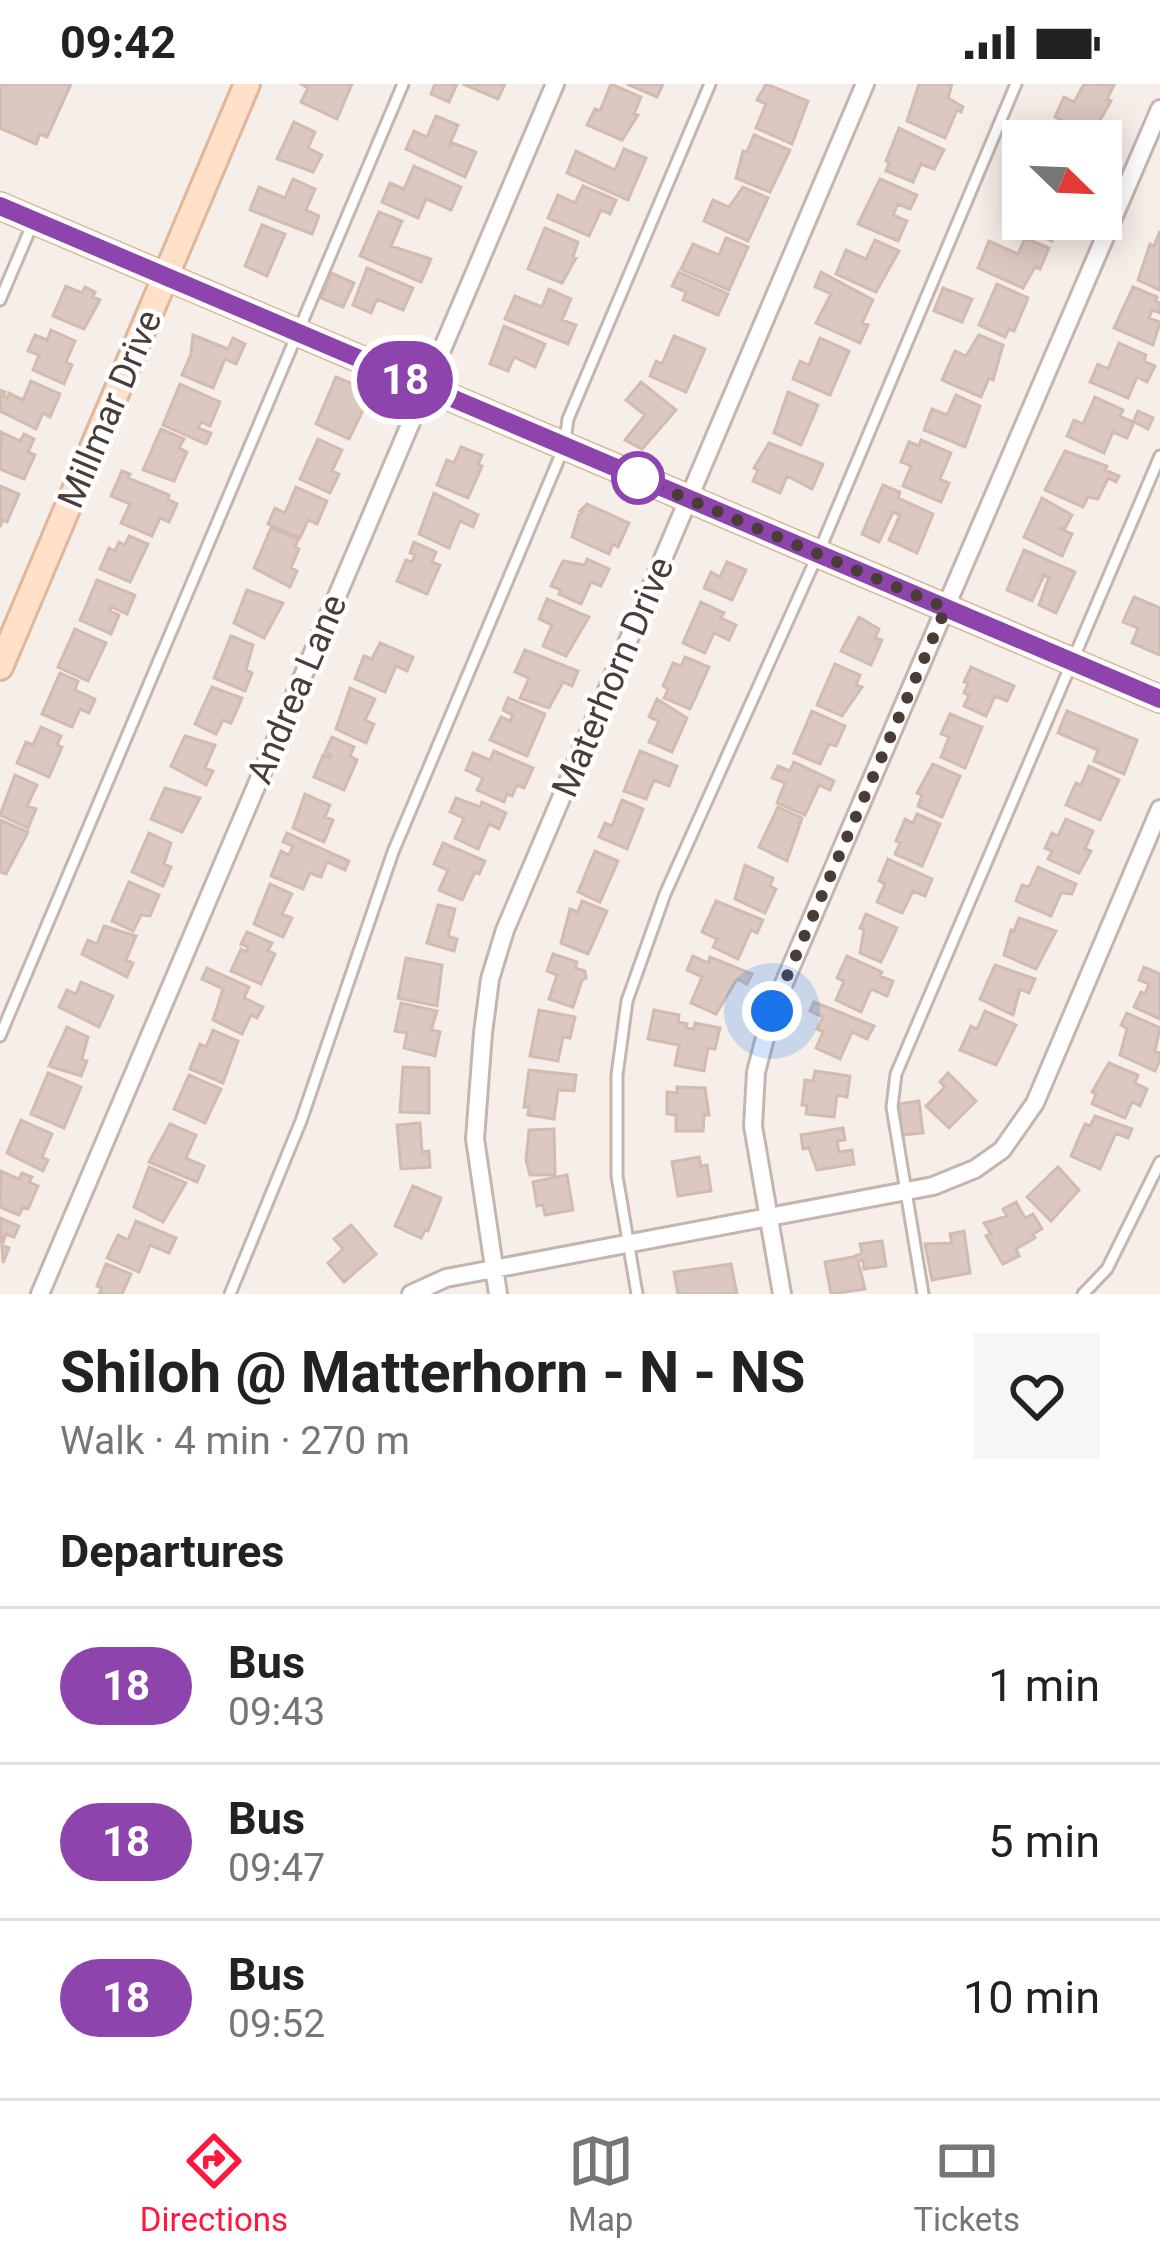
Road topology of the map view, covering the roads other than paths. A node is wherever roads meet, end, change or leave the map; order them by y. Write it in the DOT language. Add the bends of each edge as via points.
graph roads {
  1 [pos="247,84"];
  2 [pos="404,84"];
  3 [pos="555,84"];
  4 [pos="710,84"];
  5 [pos="865,84"];
  6 [pos="1016,84"];
  7 [pos="1160,109"];
  8 [pos="0,206"];
  9 [pos="34,220"];
  10 [pos="166,276"];
  11 [pos="0,300"];
  12 [pos="297,333"];
  13 [pos="425,388"];
  14 [pos="564,447"];
  15 [pos="1160,456"];
  16 [pos="689,499"];
  17 [pos="818,554"];
  18 [pos="946,608"];
  19 [pos="1072,661"];
  20 [pos="0,667"];
  21 [pos="1160,699"];
  22 [pos="1160,809"];
  23 [pos="0,1036"];
  24 [pos="1160,1162"];
  25 [pos="906,1191"];
  26 [pos="767,1215"];
  27 [pos="627,1244"];
  28 [pos="493,1268"];
  29 [pos="40,1294"];
  30 [pos="230,1294"];
  31 [pos="411,1294"];
  32 [pos="498,1294"];
  33 [pos="637,1294"];
  34 [pos="782,1294"];
  35 [pos="922,1294"];
  36 [pos="1083,1294"];
  1 -- 10 [label="street, Millmar Drive"];
  2 -- 12 [label="lane"];
  3 -- 13 [label="street, Andrea Lane"];
  4 -- 14 [label="lane" via="568,418"];
  5 -- 16 [label="street, Materhorn Drive"];
  6 -- 17 [label="lane"];
  7 -- 18 [label="street"];
  8 -- 9 [label="street"];
  9 -- 10 [label="street"];
  9 -- 11 [label="lane"];
  10 -- 12 [label="street"];
  10 -- 20 [label="street, Millmar Drive"];
  12 -- 13 [label="street"];
  12 -- 23 [label="lane"];
  13 -- 14 [label="street"];
  13 -- 29 [label="street, Andrea Lane"];
  14 -- 16 [label="street"];
  14 -- 30 [label="lane" via="393,853 301,1121"];
  15 -- 19 [label="lane"];
  16 -- 17 [label="street"];
  16 -- 28 [label="street, Materhorn Drive" via="490,979 475,1139"];
  17 -- 18 [label="street"];
  17 -- 27 [label="lane" via="665,894 627,1001 617,1075"];
  18 -- 19 [label="street"];
  18 -- 26 [label="street" via="772,1011 753,1126"];
  19 -- 21 [label="street"];
  19 -- 25 [label="lane" via="896,1074 892,1107"];
  22 -- 25 [label="street" via="1035,1103 1002,1150 975,1169"];
  24 -- 36 [label="lane" via="1107,1269"];
  25 -- 26 [label="street"];
  25 -- 35 [label="lane"];
  26 -- 27 [label="street"];
  26 -- 34 [label="street"];
  27 -- 28 [label="street"];
  27 -- 33 [label="lane"];
  28 -- 31 [label="street"];
  28 -- 32 [label="street, Materhorn Drive"];
}
